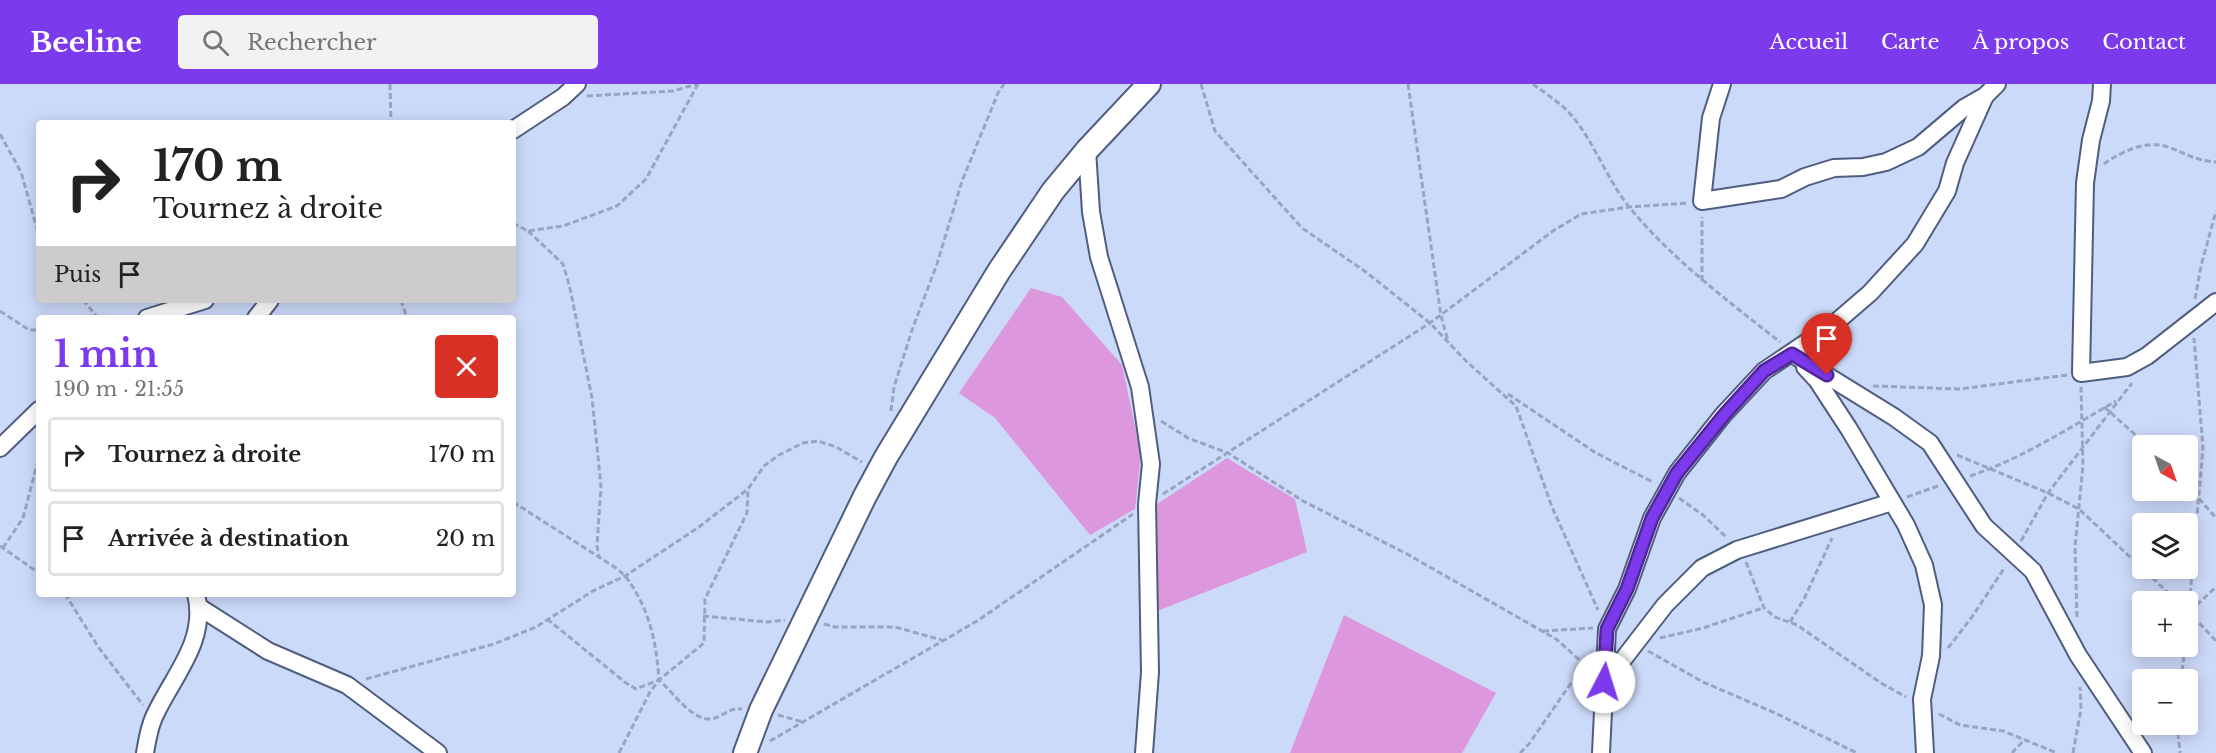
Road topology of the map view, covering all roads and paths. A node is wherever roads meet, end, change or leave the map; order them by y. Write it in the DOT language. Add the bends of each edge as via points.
graph roads {
  1 [pos="390,84"];
  2 [pos="577,84"];
  3 [pos="697,84"];
  4 [pos="1004,84"];
  5 [pos="1149,84"];
  6 [pos="1201,84"];
  7 [pos="1408,84"];
  8 [pos="1533,84"];
  9 [pos="1722,84"];
  10 [pos="1997,84"];
  11 [pos="2102,84"];
  12 [pos="1985,96"];
  13 [pos="563,97"];
  14 [pos="391,120"];
  15 [pos="516,128"];
  16 [pos="0,134"];
  17 [pos="1087,150"];
  18 [pos="2216,162"];
  19 [pos="2085,183"];
  20 [pos="1702,201"];
  21 [pos="1629,207"];
  22 [pos="2216,211"];
  23 [pos="36,225"];
  24 [pos="516,225"];
  25 [pos="528,231"];
  26 [pos="1702,281"];
  27 [pos="2216,302"];
  28 [pos="86,303"];
  29 [pos="195,303"];
  30 [pos="268,303"];
  31 [pos="0,311"];
  32 [pos="96,315"];
  33 [pos="157,315"];
  34 [pos="258,315"];
  35 [pos="1441,316"];
  36 [pos="2194,320"];
  37 [pos="1430,323"];
  38 [pos="36,330"];
  39 [pos="1448,342"];
  40 [pos="1792,354"];
  41 [pos="2080,373"];
  42 [pos="2133,382"];
  43 [pos="1844,386"];
  44 [pos="1501,390"];
  45 [pos="2117,400"];
  46 [pos="2104,407"];
  47 [pos="1143,410"];
  48 [pos="2110,412"];
  49 [pos="36,413"];
  50 [pos="2083,419"];
  51 [pos="890,422"];
  52 [pos="2136,435"];
  53 [pos="1930,443"];
  54 [pos="0,448"];
  55 [pos="2083,449"];
  56 [pos="1228,453"];
  57 [pos="36,468"];
  58 [pos="1989,469"];
  59 [pos="878,472"];
  60 [pos="1953,481"];
  61 [pos="748,489"];
  62 [pos="1668,490"];
  63 [pos="2048,493"];
  64 [pos="2199,496"];
  65 [pos="1892,502"];
  66 [pos="516,504"];
  67 [pos="1147,504"];
  68 [pos="2079,509"];
  69 [pos="2216,518"];
  70 [pos="1840,520"];
  71 [pos="1,547"];
  72 [pos="1737,550"];
  73 [pos="2014,554"];
  74 [pos="600,557"];
  75 [pos="36,571"];
  76 [pos="625,576"];
  77 [pos="2216,586"];
  78 [pos="2166,591"];
  79 [pos="2190,591"];
  80 [pos="67,597"];
  81 [pos="197,600"];
  82 [pos="2198,602"];
  83 [pos="1764,608"];
  84 [pos="547,619"];
  85 [pos="2077,619"];
  86 [pos="1790,622"];
  87 [pos="2198,622"];
  88 [pos="1607,629"];
  89 [pos="1541,631"];
  90 [pos="2216,641"];
  91 [pos="1635,644"];
  92 [pos="1946,650"];
  93 [pos="1590,655"];
  94 [pos="2078,655"];
  95 [pos="1584,664"];
  96 [pos="659,680"];
  97 [pos="346,685"];
  98 [pos="1602,692"];
  99 [pos="1922,706"];
  100 [pos="761,710"];
  101 [pos="154,718"];
  102 [pos="805,722"];
  103 [pos="2178,735"];
  104 [pos="2025,739"];
  105 [pos="755,748"];
  106 [pos="145,753"];
  107 [pos="438,753"];
  108 [pos="620,753"];
  109 [pos="1144,753"];
  110 [pos="1520,753"];
  111 [pos="1601,753"];
  112 [pos="1857,753"];
  113 [pos="1925,753"];
  114 [pos="2012,753"];
  115 [pos="2057,753"];
  116 [pos="2073,753"];
  117 [pos="2143,753"];
  118 [pos="2180,753"];
  1 -- 14 [label="path"];
  2 -- 13 [label="street"];
  3 -- 13 [label="path" via="674,92"];
  3 -- 25 [label="path" via="646,179 617,206 563,226"];
  4 -- 51 [label="path" via="962,181 894,387"];
  5 -- 17 [label="street"];
  6 -- 37 [label="path" via="1215,131 1302,228"];
  7 -- 35 [label="path"];
  8 -- 21 [label="path" via="1572,116"];
  9 -- 20 [label="street" via="1711,118"];
  10 -- 12 [label="street"];
  11 -- 19 [label="street"];
  12 -- 20 [label="street" via="1964,108 1918,147 1886,162 1834,168 1781,189"];
  12 -- 40 [label="street" via="1947,191 1916,244 1870,293"];
  13 -- 15 [label="street"];
  16 -- 23 [label="path" via="21,172"];
  17 -- 47 [label="street" via="1091,212 1100,257 1140,387"];
  17 -- 59 [label="street" via="1053,191 999,271"];
  18 -- 19 [label="path" via="2202,161 2159,143 2136,147 2108,160"];
  19 -- 41 [label="street"];
  20 -- 21 [label="path"];
  20 -- 26 [label="path"];
  21 -- 26 [label="path"];
  21 -- 35 [label="path" via="1581,214"];
  22 -- 36 [label="path" via="2201,266"];
  24 -- 25 [label="path"];
  25 -- 74 [label="path" via="563,264 570,288 592,398 601,486 597,546"];
  26 -- 40 [label="path"];
  27 -- 36 [label="street"];
  28 -- 32 [label="path"];
  29 -- 33 [label="street"];
  30 -- 34 [label="street"];
  31 -- 38 [label="path" via="29,330"];
  35 -- 37 [label="path"];
  35 -- 39 [label="path"];
  36 -- 41 [label="street" via="2127,367"];
  36 -- 64 [label="path" via="2203,448"];
  37 -- 39 [label="path"];
  37 -- 56 [label="path"];
  39 -- 44 [label="path"];
  40 -- 43 [label="street"];
  40 -- 62 [label="street" via="1755,380 1677,473"];
  40 -- 65 [label="street" via="1817,380"];
  41 -- 43 [label="path" via="1960,389"];
  41 -- 50 [label="path"];
  42 -- 45 [label="path"];
  43 -- 53 [label="street"];
  44 -- 62 [label="path" via="1596,453"];
  44 -- 88 [label="path" via="1516,406 1552,507"];
  45 -- 46 [label="path"];
  45 -- 48 [label="path"];
  46 -- 48 [label="path"];
  46 -- 50 [label="path"];
  47 -- 56 [label="path" via="1188,438"];
  47 -- 67 [label="street" via="1151,464"];
  48 -- 52 [label="path"];
  48 -- 55 [label="path"];
  49 -- 54 [label="street"];
  50 -- 55 [label="path"];
  50 -- 58 [label="path"];
  53 -- 58 [label="path"];
  53 -- 60 [label="street"];
  55 -- 63 [label="path"];
  55 -- 68 [label="path"];
  56 -- 67 [label="path"];
  56 -- 89 [label="path" via="1303,501 1407,554"];
  57 -- 71 [label="path" via="23,518"];
  58 -- 60 [label="path"];
  58 -- 63 [label="path"];
  59 -- 61 [label="path" via="818,441 803,443 778,455 764,466"];
  59 -- 100 [label="street"];
  60 -- 65 [label="path"];
  60 -- 73 [label="street" via="1984,526"];
  61 -- 76 [label="path"];
  61 -- 96 [label="path" via="747,513 705,599 704,644"];
  62 -- 72 [label="path" via="1703,515"];
  62 -- 88 [label="street" via="1652,518 1627,589"];
  63 -- 68 [label="path"];
  63 -- 73 [label="path"];
  64 -- 69 [label="path"];
  64 -- 79 [label="path"];
  65 -- 70 [label="street"];
  65 -- 99 [label="street" via="1924,565 1933,605 1931,656"];
  66 -- 74 [label="path"];
  67 -- 102 [label="path" via="977,621"];
  67 -- 109 [label="street" via="1149,672"];
  68 -- 78 [label="path"];
  68 -- 85 [label="path" via="2075,547"];
  70 -- 72 [label="street"];
  70 -- 86 [label="path"];
  71 -- 75 [label="path"];
  72 -- 83 [label="path" via="1748,564"];
  72 -- 91 [label="street" via="1702,568 1665,605"];
  73 -- 92 [label="path"];
  73 -- 94 [label="street" via="2033,571"];
  74 -- 76 [label="path"];
  76 -- 84 [label="path"];
  76 -- 96 [label="path" via="650,620"];
  77 -- 82 [label="path"];
  80 -- 101 [label="path" via="129,690"];
  81 -- 97 [label="street" via="268,651"];
  81 -- 101 [label="street" via="196,638"];
  83 -- 86 [label="path"];
  83 -- 91 [label="path"];
  84 -- 96 [label="path" via="636,689"];
  84 -- 97 [label="path" via="494,644"];
  86 -- 99 [label="path"];
  87 -- 90 [label="path"];
  88 -- 89 [label="path"];
  88 -- 98 [label="street"];
  89 -- 95 [label="path"];
  91 -- 98 [label="street"];
  91 -- 112 [label="path" via="1703,682"];
  93 -- 95 [label="path"];
  94 -- 116 [label="path" via="2081,709"];
  94 -- 117 [label="street"];
  95 -- 98 [label="path"];
  95 -- 110 [label="path"];
  96 -- 100 [label="path" via="695,715 711,719 733,708"];
  96 -- 108 [label="path"];
  97 -- 107 [label="street"];
  98 -- 111 [label="street"];
  99 -- 104 [label="path" via="1960,725 2003,731"];
  99 -- 113 [label="street"];
  100 -- 102 [label="path"];
  100 -- 105 [label="street"];
  101 -- 106 [label="street"];
  102 -- 105 [label="path"];
  103 -- 118 [label="path"];
  104 -- 114 [label="path"];
  104 -- 115 [label="path"];
}
